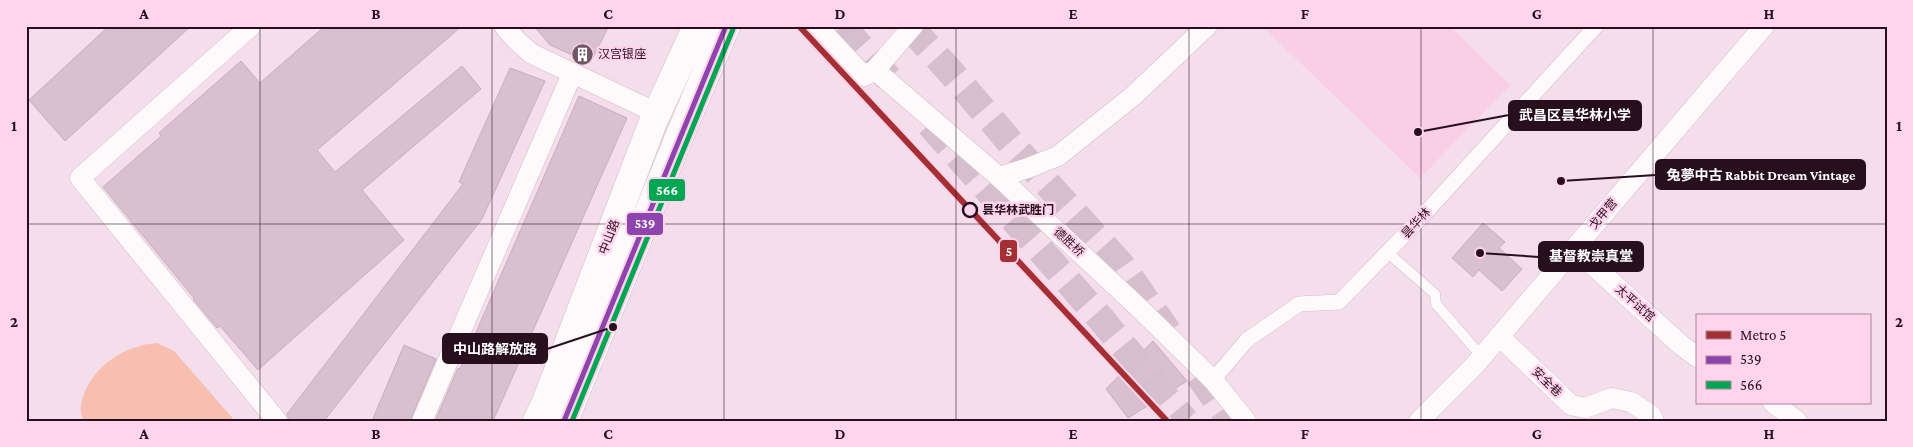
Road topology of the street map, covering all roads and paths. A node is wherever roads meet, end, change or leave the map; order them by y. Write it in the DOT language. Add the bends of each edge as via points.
graph roads {
  1 [pos="250,26"];
  2 [pos="504,26"];
  3 [pos="697,26"];
  4 [pos="726,26"];
  5 [pos="817,26"];
  6 [pos="913,26"];
  7 [pos="1208,26"];
  8 [pos="1596,26"];
  9 [pos="1764,26"];
  10 [pos="875,70"];
  11 [pos="572,74"];
  12 [pos="657,113"];
  13 [pos="999,177"];
  14 [pos="1574,248"];
  15 [pos="1388,252"];
  16 [pos="1499,336"];
  17 [pos="1696,355"];
  18 [pos="1482,356"];
  19 [pos="1213,380"];
  20 [pos="1774,404"];
  21 [pos="277,421"];
  22 [pos="422,421"];
  23 [pos="537,421"];
  24 [pos="564,421"];
  25 [pos="1246,421"];
  26 [pos="1419,421"];
  27 [pos="1654,421"];
  28 [pos="1797,421"];
  1 -- 21 [label="street" via="80,178"];
  2 -- 11 [label="street" via="532,54"];
  3 -- 12 [label="main road, 中山路"];
  4 -- 24 [label="main road"];
  5 -- 10 [label="street" via="864,76"];
  6 -- 10 [label="street"];
  7 -- 13 [label="street" via="1133,96 1058,156"];
  8 -- 15 [label="street, 昙华林"];
  9 -- 14 [label="street, 戈甲营"];
  10 -- 13 [label="street, 德胜桥"];
  11 -- 12 [label="street"];
  11 -- 22 [label="street"];
  12 -- 23 [label="main road, 中山路"];
  13 -- 19 [label="street, 德胜桥"];
  14 -- 16 [label="street, 戈甲营"];
  14 -- 17 [label="street, 太平试馆"];
  15 -- 18 [label="lane" via="1435,294 1436,304"];
  15 -- 19 [label="street, 昙华林" via="1339,302 1299,304 1247,340"];
  16 -- 18 [label="street, 戈甲营"];
  16 -- 27 [label="street, 安全巷" via="1571,405 1585,408 1612,398 1631,402 1651,415"];
  18 -- 26 [label="street, 戈甲营"];
  19 -- 25 [label="street, 德胜桥"];
  20 -- 28 [label="street"];
}
